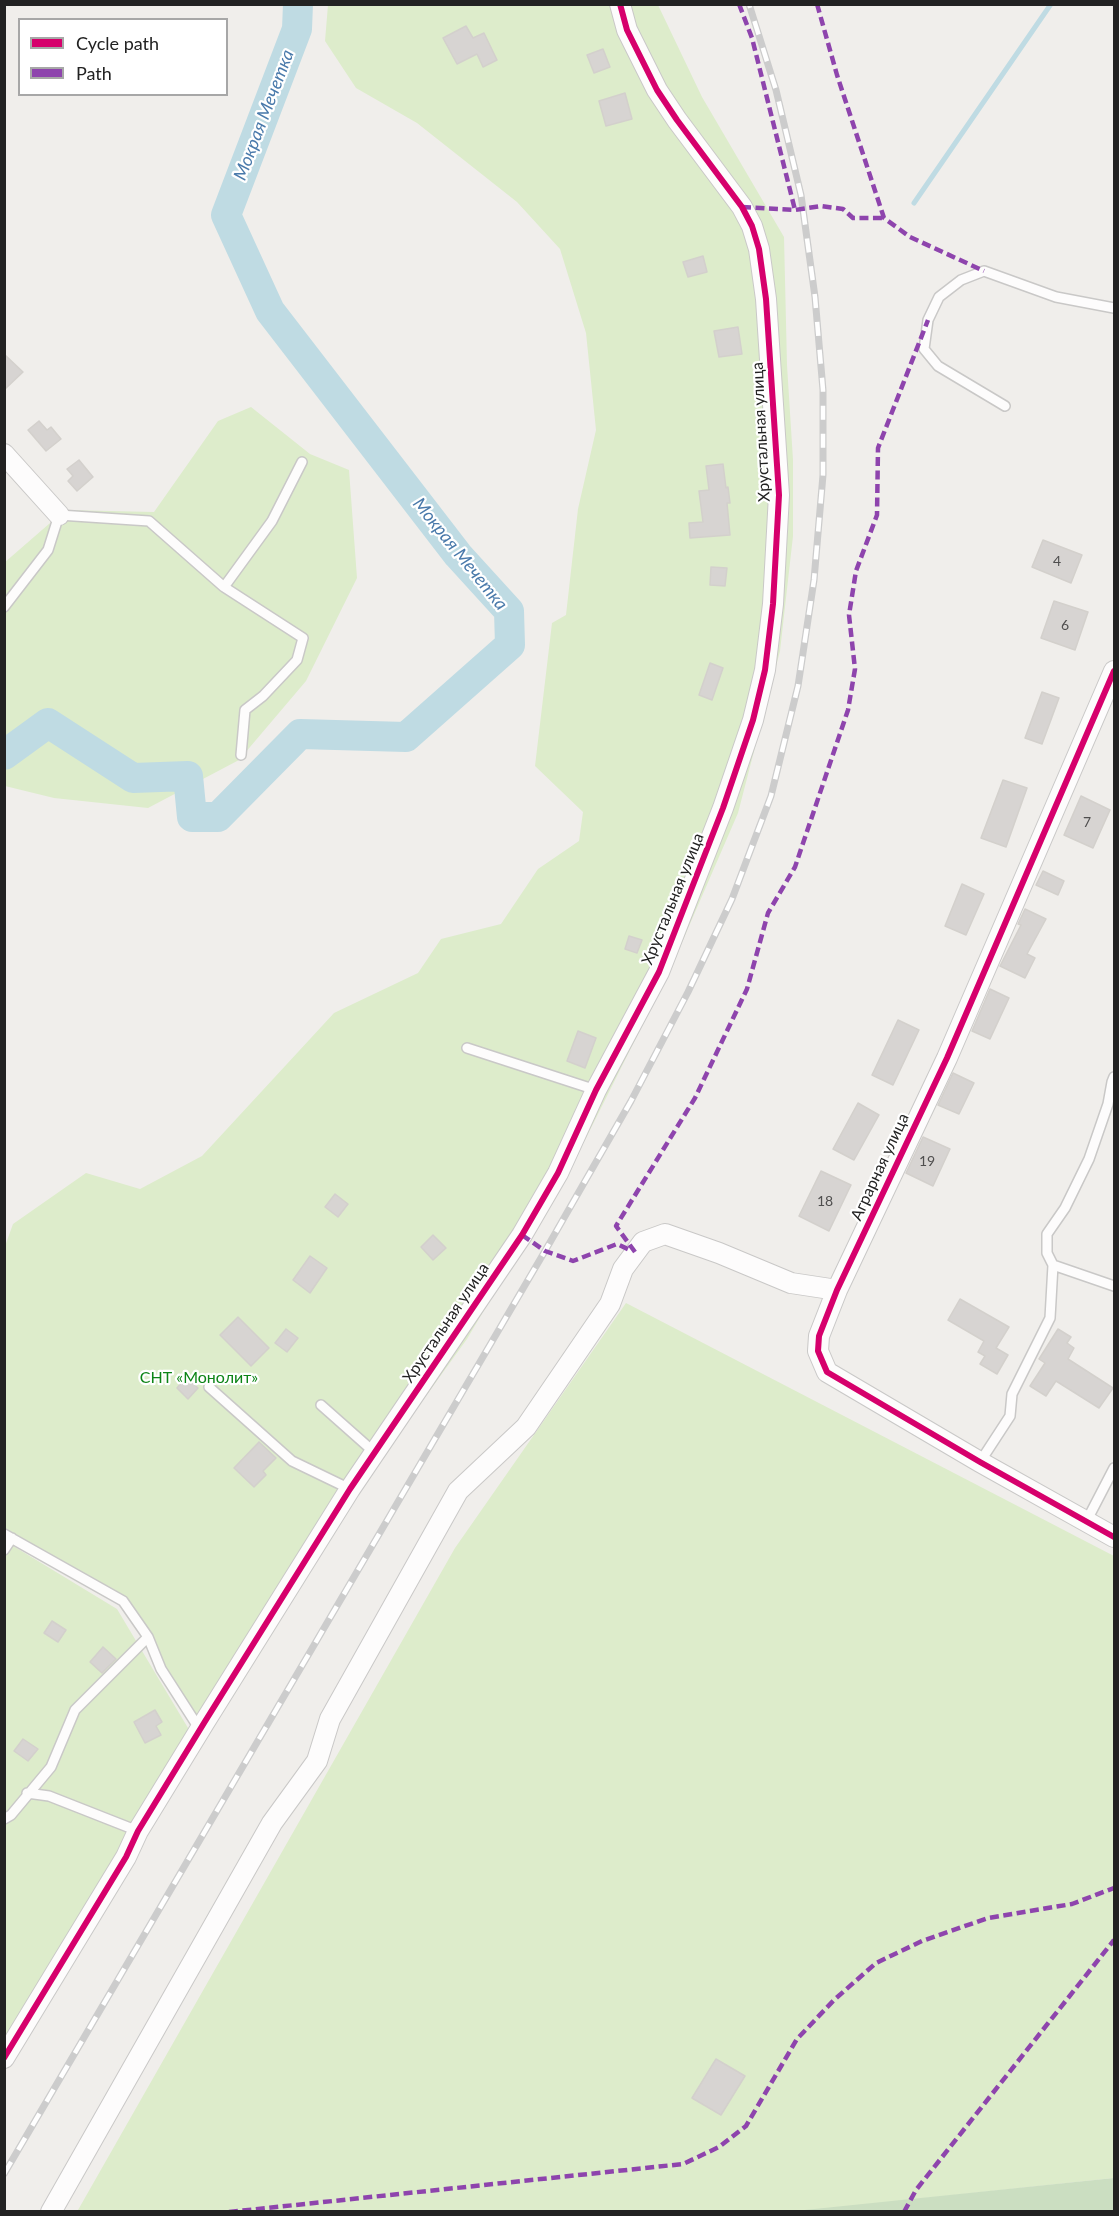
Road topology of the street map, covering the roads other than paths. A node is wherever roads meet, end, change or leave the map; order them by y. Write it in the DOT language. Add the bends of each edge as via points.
graph roads {
  1 [pos="620,4"];
  2 [pos="1114,308"];
  3 [pos="1005,406"];
  4 [pos="4,454"];
  5 [pos="302,462"];
  6 [pos="59,515"];
  7 [pos="224,587"];
  8 [pos="4,607"];
  9 [pos="1114,671"];
  10 [pos="241,755"];
  11 [pos="467,1047"];
  12 [pos="1114,1077"];
  13 [pos="596,1090"];
  14 [pos="1053,1265"];
  15 [pos="1114,1286"];
  16 [pos="837,1290"];
  17 [pos="209,1387"];
  18 [pos="321,1405"];
  19 [pos="374,1452"];
  20 [pos="980,1462"];
  21 [pos="1114,1468"];
  22 [pos="350,1489"];
  23 [pos="1086,1522"];
  24 [pos="8,1536"];
  25 [pos="1114,1537"];
  26 [pos="4,1550"];
  27 [pos="148,1637"];
  28 [pos="204,1723"];
  29 [pos="27,1793"];
  30 [pos="4,1819"];
  31 [pos="138,1831"];
  32 [pos="4,2058"];
  33 [pos="51,2211"];
  1 -- 13 [label="street, Хрустальная улица" via="627,30 657,90 752,226 766,299 779,495 773,604 765,670 753,720 659,972"];
  2 -- 3 [label="lane" via="1056,297 984,271 961,280 939,297 928,320 924,349 938,366"];
  4 -- 6 [label="street"];
  5 -- 7 [label="lane" via="272,521"];
  6 -- 7 [label="lane" via="149,521"];
  6 -- 8 [label="lane" via="48,550"];
  7 -- 10 [label="lane" via="303,638 297,660 245,710"];
  9 -- 16 [label="street, Аграрная улица" via="946,1058"];
  11 -- 13 [label="lane"];
  12 -- 14 [label="lane" via="1089,1159 1065,1208 1047,1234 1047,1253"];
  13 -- 19 [label="street, Хрустальная улица" via="558,1173 522,1235"];
  14 -- 15 [label="lane"];
  14 -- 20 [label="lane" via="1050,1318 1012,1394 1010,1416"];
  16 -- 20 [label="street, Аграрная улица" via="819,1336 818,1351 828,1372"];
  16 -- 33 [label="street" via="791,1283 665,1234 643,1242 623,1269 610,1304 526,1427 458,1491 330,1719 317,1761 272,1823"];
  17 -- 22 [label="lane" via="292,1461"];
  18 -- 19 [label="lane"];
  19 -- 22 [label="street, Хрустальная улица"];
  20 -- 23 [label="street, Аграрная улица"];
  21 -- 23 [label="lane"];
  22 -- 28 [label="street, Хрустальная улица"];
  23 -- 25 [label="street, Аграрная улица"];
  24 -- 26 [label="lane"];
  24 -- 27 [label="lane" via="123,1601"];
  27 -- 28 [label="lane" via="172,1687 195,1722"];
  27 -- 29 [label="lane" via="75,1710 51,1767"];
  28 -- 31 [label="street, Хрустальная улица"];
  29 -- 30 [label="lane"];
  29 -- 31 [label="lane" via="49,1796"];
  31 -- 32 [label="street, Хрустальная улица"];
}
